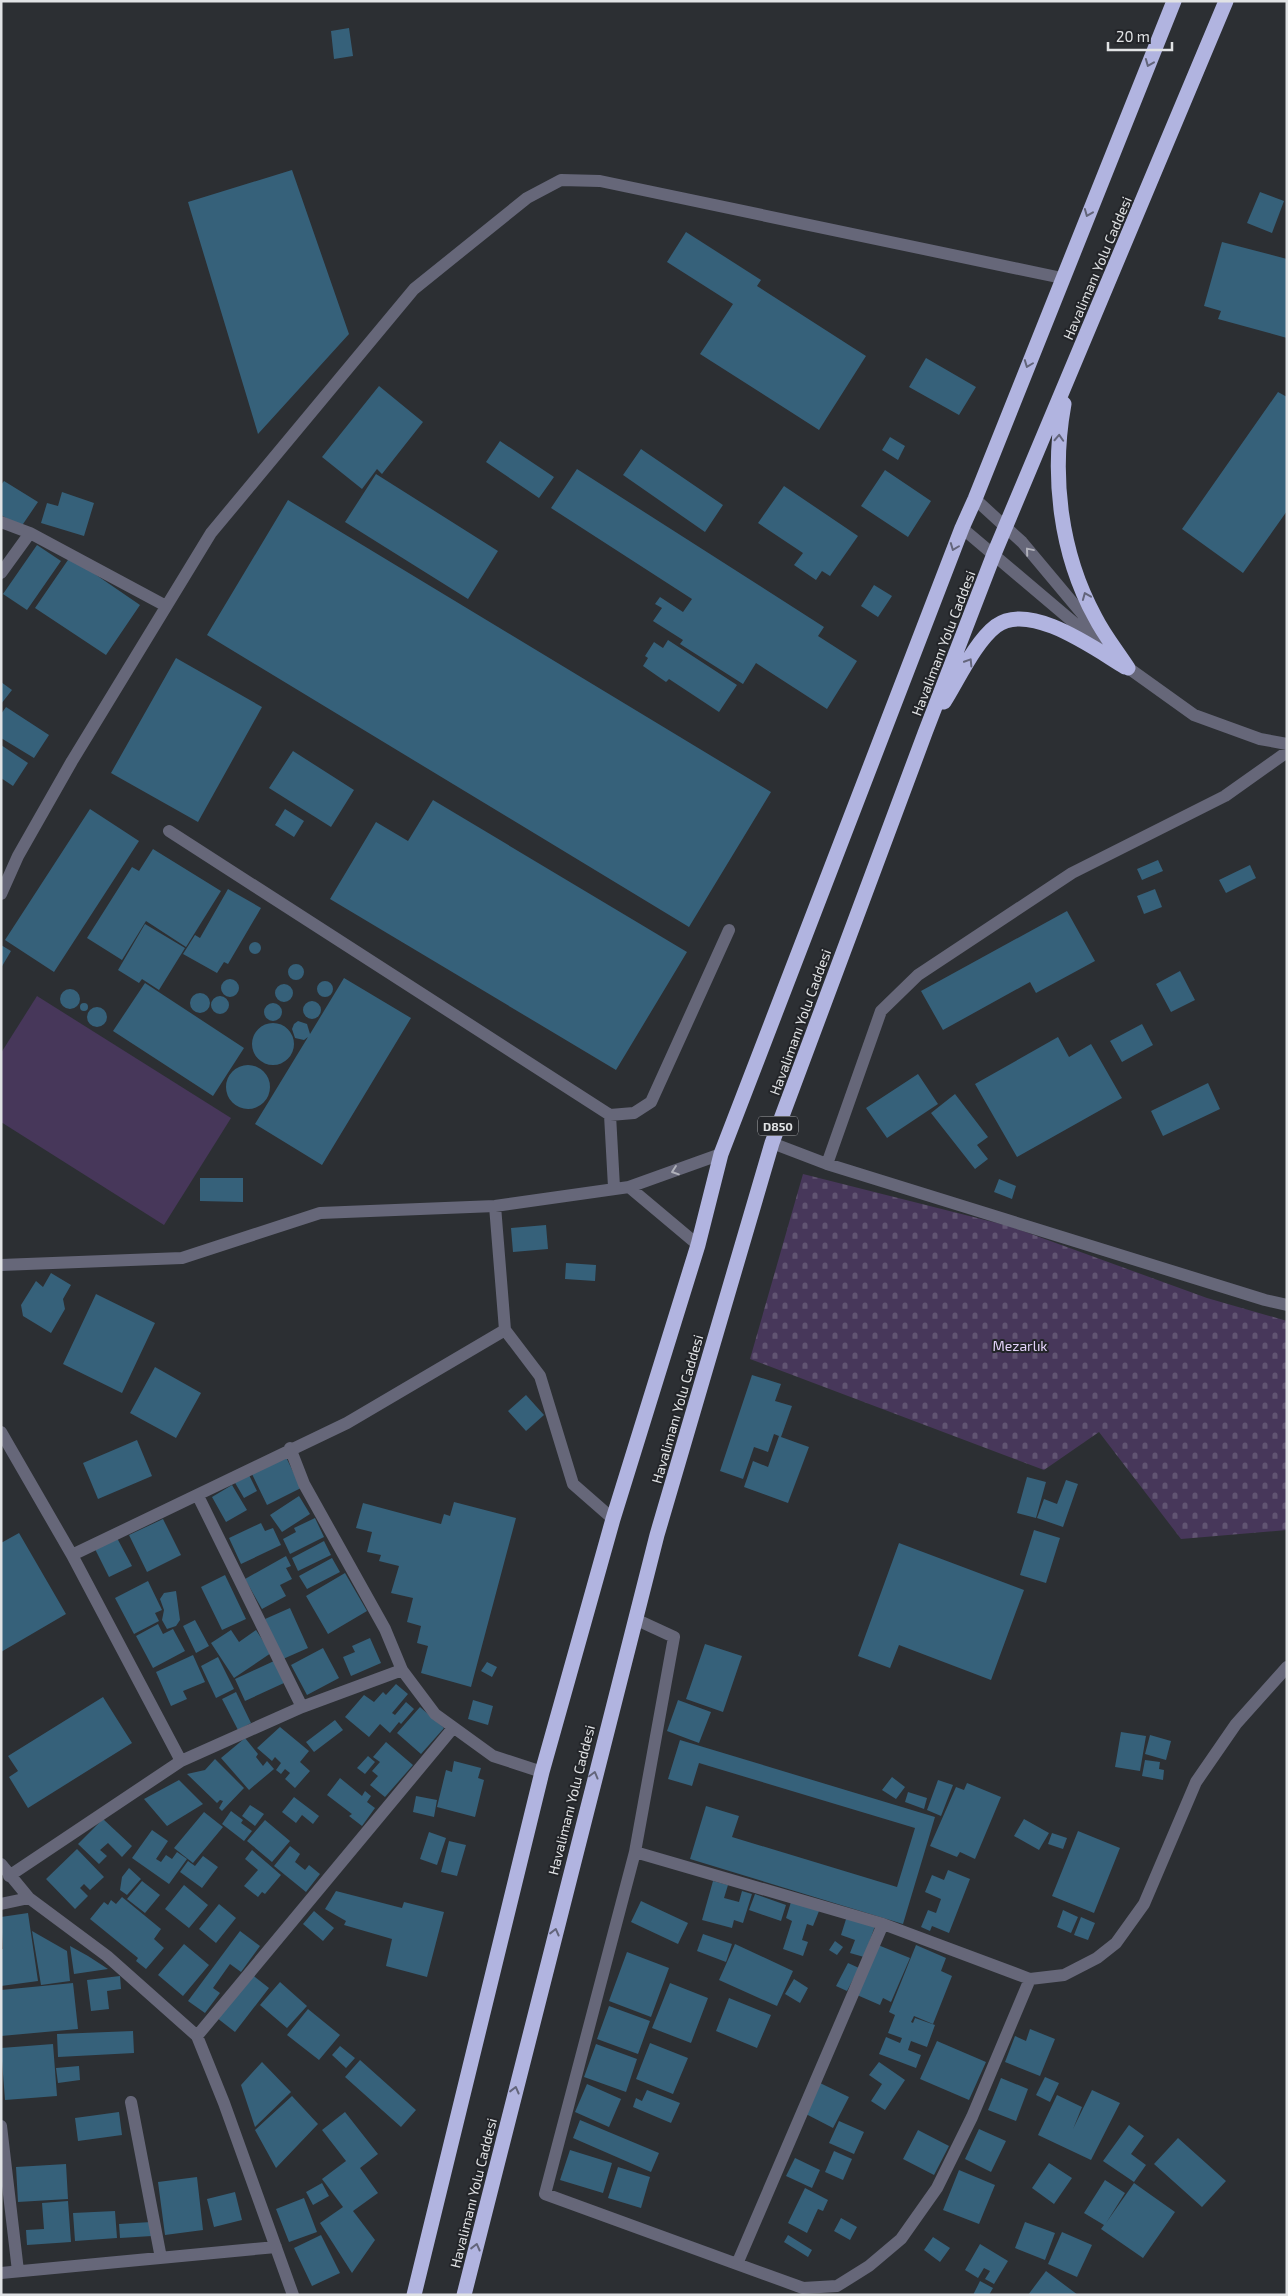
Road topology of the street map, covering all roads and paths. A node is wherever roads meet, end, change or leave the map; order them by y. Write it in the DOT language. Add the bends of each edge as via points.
graph roads {
  1 [pos="1174,1"];
  2 [pos="1226,1"];
  3 [pos="1062,278"];
  4 [pos="1070,374"];
  5 [pos="975,499"];
  6 [pos="1,522"];
  7 [pos="1006,527"];
  8 [pos="962,528"];
  9 [pos="30,533"];
  10 [pos="994,554"];
  11 [pos="1,573"];
  12 [pos="166,606"];
  13 [pos="1128,668"];
  14 [pos="925,733"];
  15 [pos="1287,744"];
  16 [pos="1287,752"];
  17 [pos="169,830"];
  18 [pos="1,894"];
  19 [pos="729,930"];
  20 [pos="610,1115"];
  21 [pos="772,1143"];
  22 [pos="721,1154"];
  23 [pos="827,1164"];
  24 [pos="629,1187"];
  25 [pos="614,1188"];
  26 [pos="495,1206"];
  27 [pos="698,1245"];
  28 [pos="1,1265"];
  29 [pos="1287,1305"];
  30 [pos="505,1330"];
  31 [pos="1,1432"];
  32 [pos="290,1448"];
  33 [pos="12,1449"];
  34 [pos="1,1458"];
  35 [pos="198,1496"];
  36 [pos="613,1519"];
  37 [pos="72,1555"];
  38 [pos="634,1620"];
  39 [pos="1287,1667"];
  40 [pos="402,1670"];
  41 [pos="302,1707"];
  42 [pos="453,1728"];
  43 [pos="181,1761"];
  44 [pos="542,1772"];
  45 [pos="634,1852"];
  46 [pos="1,1864"];
  47 [pos="9,1876"];
  48 [pos="29,1898"];
  49 [pos="1,1904"];
  50 [pos="883,1924"];
  51 [pos="1030,1979"];
  52 [pos="197,2036"];
  53 [pos="131,2102"];
  54 [pos="1,2126"];
  55 [pos="3,2152"];
  56 [pos="276,2247"];
  57 [pos="161,2258"];
  58 [pos="737,2264"];
  59 [pos="18,2271"];
  60 [pos="1,2273"];
  61 [pos="293,2295"];
  62 [pos="414,2295"];
  63 [pos="464,2295"];
  1 -- 3 [label="highway, Havalimanı Yolu Caddesi, one-way"];
  2 -- 4 [label="highway, Havalimanı Yolu Caddesi / D850"];
  3 -- 5 [label="highway, Havalimanı Yolu Caddesi, one-way"];
  3 -- 12 [label="street" via="600,181 561,180 527,198 414,290 210,533"];
  4 -- 7 [label="highway, Havalimanı Yolu Caddesi / D850"];
  13 -- 4 [label="highway, one-way" via="1094,616 1074,567 1058,497 1058,435"];
  5 -- 7 [label="street"];
  5 -- 8 [label="highway, Havalimanı Yolu Caddesi"];
  6 -- 9 [label="street"];
  7 -- 10 [label="highway, Havalimanı Yolu Caddesi / D850"];
  13 -- 7 [label="street, one-way"];
  8 -- 10 [label="street"];
  8 -- 22 [label="highway, Havalimanı Yolu Caddesi, one-way"];
  9 -- 11 [label="street"];
  9 -- 12 [label="street"];
  10 -- 13 [label="street"];
  10 -- 14 [label="highway, Havalimanı Yolu Caddesi / D850"];
  12 -- 18 [label="street" via="72,761 18,856"];
  14 -- 13 [label="highway, one-way" via="982,641 997,625 1019,618 1055,626"];
  13 -- 15 [label="street" via="1194,715 1260,739"];
  14 -- 21 [label="highway, Havalimanı Yolu Caddesi / D850"];
  16 -- 23 [label="street" via="1225,796 1072,873 918,975 881,1011"];
  17 -- 20 [label="street"];
  19 -- 20 [label="street" via="651,1102 634,1114"];
  20 -- 25 [label="street"];
  21 -- 23 [label="street"];
  21 -- 38 [label="highway, Havalimanı Yolu Caddesi / D850"];
  22 -- 24 [label="street, one-way"];
  22 -- 27 [label="highway, Havalimanı Yolu Caddesi"];
  23 -- 29 [label="street"];
  24 -- 25 [label="street"];
  24 -- 27 [label="street"];
  25 -- 26 [label="street"];
  26 -- 28 [label="street" via="320,1213 182,1258"];
  26 -- 30 [label="street"];
  27 -- 36 [label="highway, Havalimanı Yolu Caddesi"];
  30 -- 32 [label="street" via="347,1422"];
  30 -- 36 [label="street" via="540,1376 573,1484"];
  31 -- 33 [label="street"];
  32 -- 35 [label="street"];
  32 -- 40 [label="street" via="304,1484 386,1629"];
  33 -- 34 [label="street"];
  33 -- 37 [label="street"];
  35 -- 37 [label="street"];
  35 -- 41 [label="street"];
  36 -- 44 [label="highway, Havalimanı Yolu Caddesi"];
  37 -- 43 [label="street"];
  38 -- 45 [label="street" via="674,1637"];
  63 -- 38 [label="highway, Havalimanı Yolu Caddesi / D850, one-way"];
  39 -- 51 [label="street" via="1236,1724 1196,1782 1144,1904 1116,1943 1097,1958 1064,1975"];
  40 -- 41 [label="street"];
  40 -- 42 [label="street" via="435,1714"];
  41 -- 43 [label="street"];
  42 -- 44 [label="street" via="493,1756"];
  42 -- 52 [label="street"];
  43 -- 47 [label="street"];
  44 -- 62 [label="highway, Havalimanı Yolu Caddesi"];
  45 -- 50 [label="street"];
  45 -- 58 [label="street" via="545,2194"];
  46 -- 47 [label="street"];
  47 -- 48 [label="street"];
  48 -- 49 [label="street"];
  48 -- 52 [label="street" via="107,1956"];
  50 -- 51 [label="street"];
  50 -- 58 [label="street"];
  51 -- 58 [label="street" via="972,2117 937,2188 901,2239 869,2266 837,2286 803,2288"];
  52 -- 56 [label="street"];
  53 -- 57 [label="street"];
  54 -- 55 [label="street"];
  55 -- 59 [label="street"];
  56 -- 57 [label="street"];
  56 -- 61 [label="street"];
  57 -- 59 [label="street"];
  59 -- 60 [label="street"];
}
